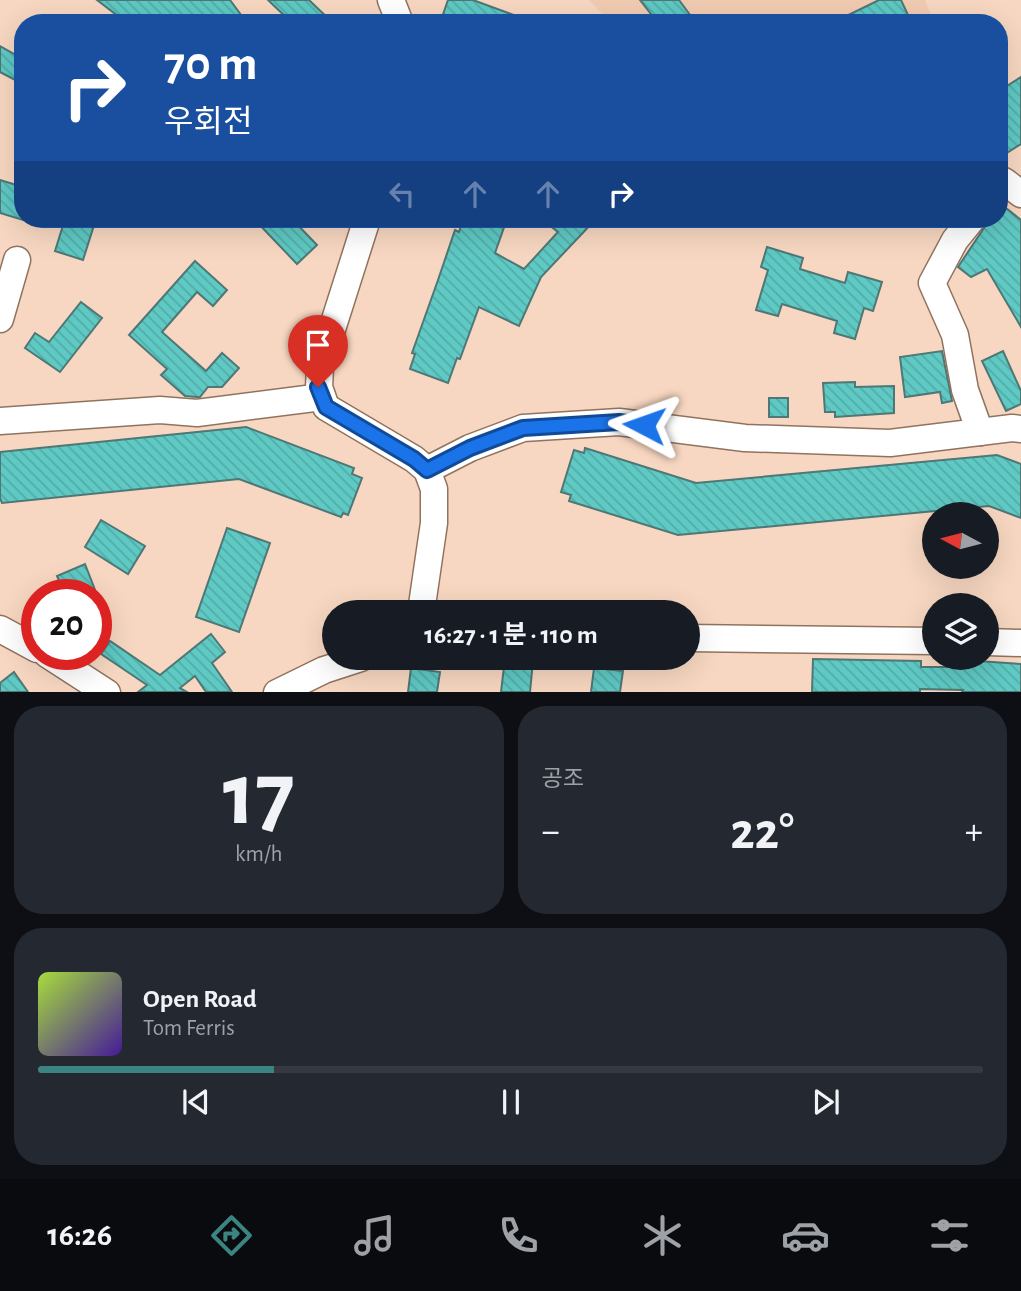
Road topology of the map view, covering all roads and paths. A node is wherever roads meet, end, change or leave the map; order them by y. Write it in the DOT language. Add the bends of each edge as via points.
graph roads {
  1 [pos="364,228"];
  2 [pos="960,228"];
  3 [pos="18,260"];
  4 [pos="0,319"];
  5 [pos="322,397"];
  6 [pos="0,421"];
  7 [pos="1021,429"];
  8 [pos="980,432"];
  9 [pos="427,470"];
  10 [pos="423,600"];
  11 [pos="0,629"];
  12 [pos="700,638"];
  13 [pos="21,640"];
  14 [pos="922,641"];
  15 [pos="999,642"];
  16 [pos="1021,643"];
  17 [pos="72,670"];
  18 [pos="324,670"];
  19 [pos="107,692"];
  20 [pos="277,692"];
  1 -- 5 [label="street" via="320,367"];
  2 -- 8 [label="street" via="932,283 954,335 965,390"];
  3 -- 4 [label="street"];
  5 -- 6 [label="street" via="197,413 160,410"];
  5 -- 9 [label="street" via="326,407"];
  7 -- 8 [label="street"];
  8 -- 9 [label="street" via="877,443 745,438 619,422 523,428"];
  9 -- 10 [label="street" via="434,523"];
  11 -- 13 [label="street"];
  12 -- 14 [label="street"];
  15 -- 16 [label="street"];
  17 -- 19 [label="street"];
  18 -- 20 [label="street"];
}
